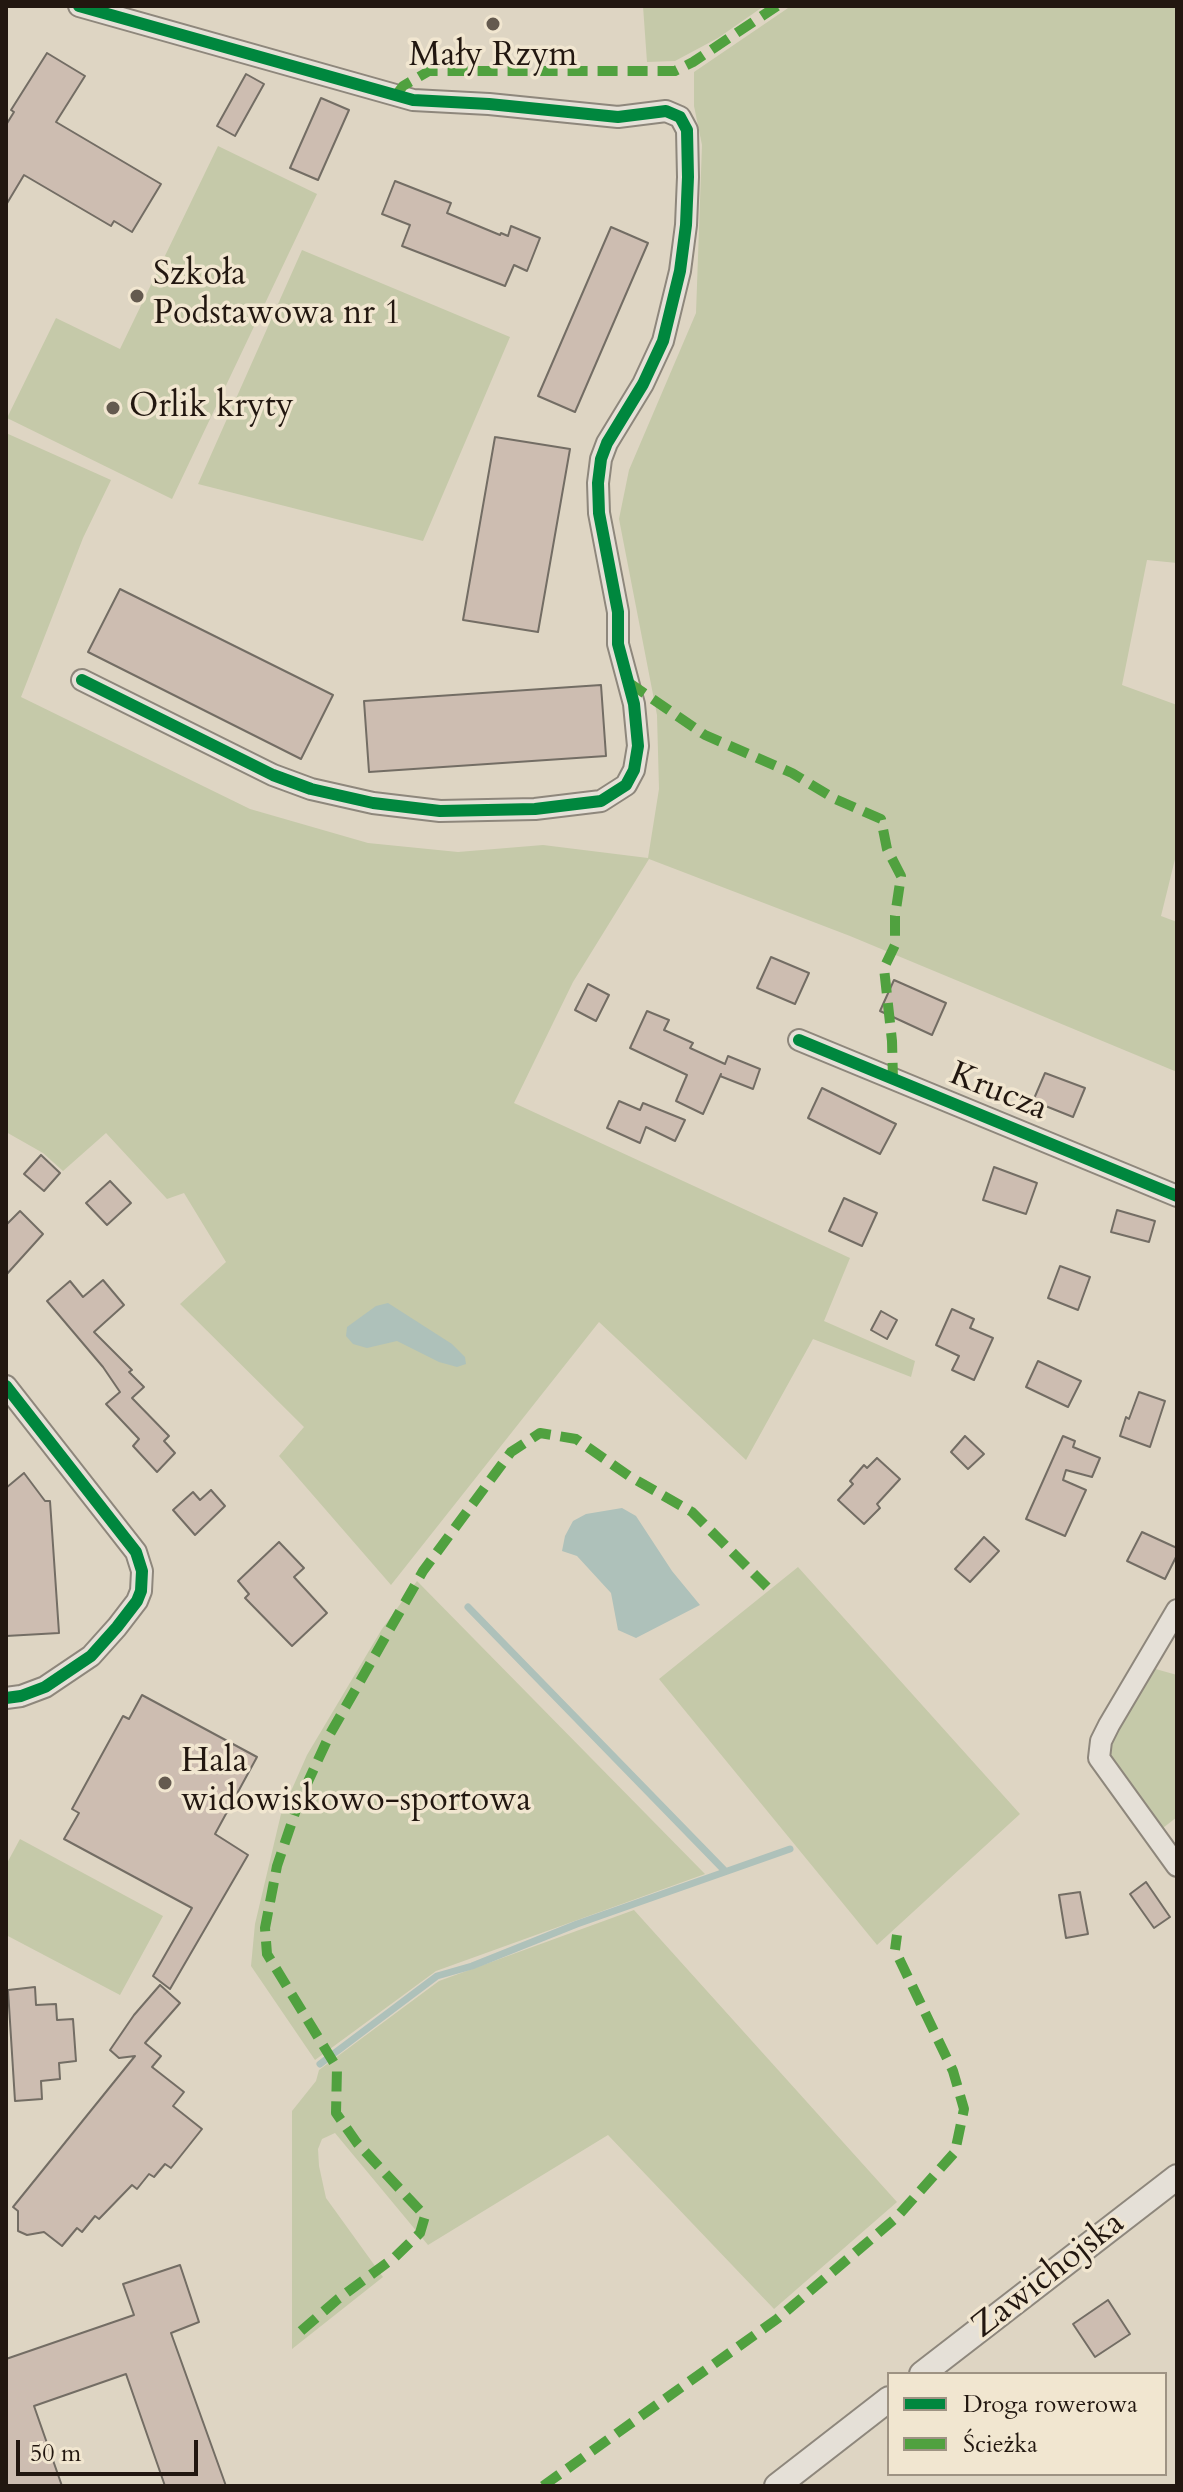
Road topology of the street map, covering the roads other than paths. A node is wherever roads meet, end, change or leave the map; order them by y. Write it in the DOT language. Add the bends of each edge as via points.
graph roads {
  1 [pos="79,6"];
  2 [pos="82,680"];
  3 [pos="799,1040"];
  4 [pos="1177,1196"];
  5 [pos="6,1386"];
  6 [pos="1177,1610"];
  7 [pos="6,1698"];
  8 [pos="1177,1866"];
  9 [pos="1177,2177"];
  10 [pos="925,2372"];
  11 [pos="887,2401"];
  12 [pos="777,2486"];
  1 -- 2 [label="street" via="413,100 618,117 666,111 680,117 687,130 686,225 673,305 643,384 607,443 598,483 618,644 637,732 634,770 626,785 601,801 535,809 440,811 373,803 273,775"];
  3 -- 4 [label="street, Krucza"];
  5 -- 7 [label="street" via="136,1552 141,1591 91,1656 45,1687"];
  6 -- 8 [label="street" via="1109,1725 1099,1758"];
  9 -- 10 [label="street, Zawichojska"];
  11 -- 12 [label="street"];
}
